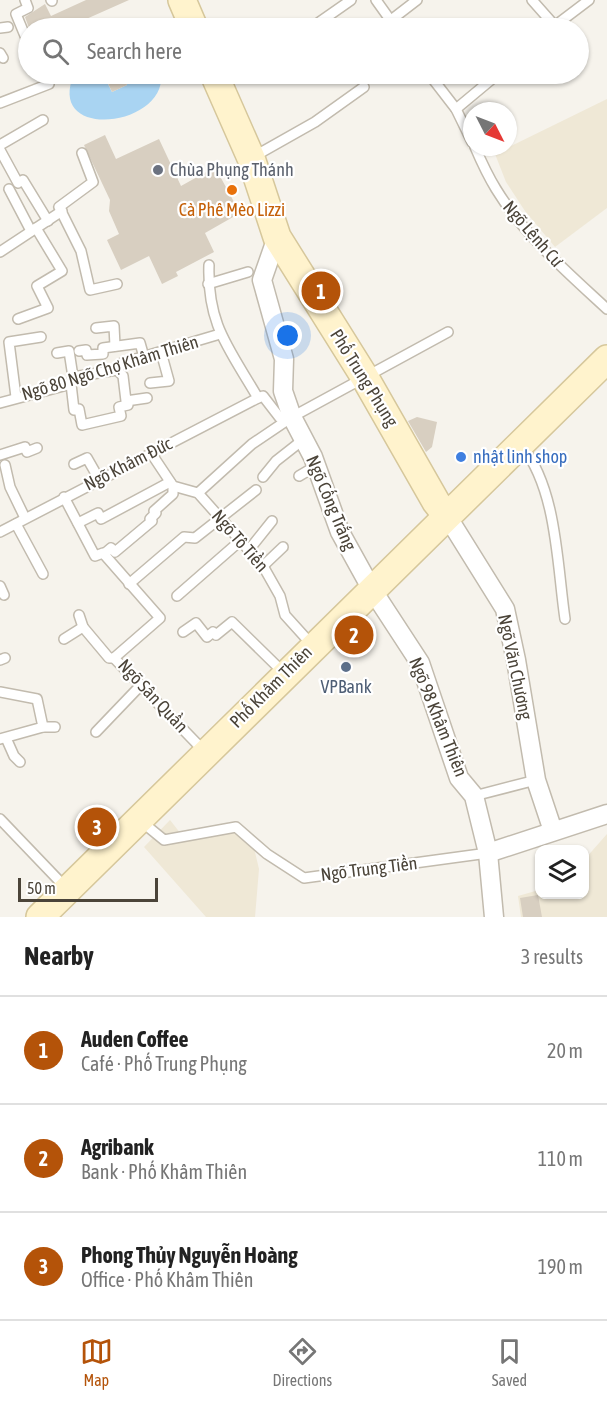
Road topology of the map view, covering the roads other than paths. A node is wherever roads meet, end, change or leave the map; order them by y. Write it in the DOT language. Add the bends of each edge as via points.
graph roads {
  1 [pos="26,0"];
  2 [pos="183,0"];
  3 [pos="351,0"];
  4 [pos="376,0"];
  5 [pos="417,0"];
  6 [pos="532,0"];
  7 [pos="589,0"];
  8 [pos="190,18"];
  9 [pos="325,18"];
  10 [pos="390,18"];
  11 [pos="400,18"];
  12 [pos="547,18"];
  13 [pos="566,18"];
  14 [pos="18,19"];
  15 [pos="49,84"];
  16 [pos="218,84"];
  17 [pos="437,84"];
  18 [pos="486,84"];
  19 [pos="364,87"];
  20 [pos="0,103"];
  21 [pos="456,109"];
  22 [pos="44,120"];
  23 [pos="463,123"];
  24 [pos="0,145"];
  25 [pos="0,150"];
  26 [pos="82,153"];
  27 [pos="480,156"];
  28 [pos="251,158"];
  29 [pos="9,189"];
  30 [pos="62,211"];
  31 [pos="48,221"];
  32 [pos="34,230"];
  33 [pos="277,237"];
  34 [pos="0,252"];
  35 [pos="209,265"];
  36 [pos="248,272"];
  37 [pos="117,284"];
  38 [pos="208,284"];
  39 [pos="607,309"];
  40 [pos="18,319"];
  41 [pos="96,328"];
  42 [pos="448,332"];
  43 [pos="220,334"];
  44 [pos="41,337"];
  45 [pos="116,346"];
  46 [pos="79,351"];
  47 [pos="161,352"];
  48 [pos="57,353"];
  49 [pos="144,357"];
  50 [pos="607,359"];
  51 [pos="117,370"];
  52 [pos="364,376"];
  53 [pos="72,380"];
  54 [pos="150,383"];
  55 [pos="16,397"];
  56 [pos="147,398"];
  57 [pos="258,398"];
  58 [pos="127,401"];
  59 [pos="0,403"];
  60 [pos="292,417"];
  61 [pos="304,440"];
  62 [pos="520,444"];
  63 [pos="37,448"];
  64 [pos="151,453"];
  65 [pos="0,455"];
  66 [pos="74,464"];
  67 [pos="4,465"];
  68 [pos="316,466"];
  69 [pos="299,476"];
  70 [pos="262,477"];
  71 [pos="99,480"];
  72 [pos="171,484"];
  73 [pos="256,490"];
  74 [pos="198,493"];
  75 [pos="64,497"];
  76 [pos="447,516"];
  77 [pos="25,518"];
  78 [pos="219,518"];
  79 [pos="272,521"];
  80 [pos="78,523"];
  81 [pos="16,524"];
  82 [pos="0,532"];
  83 [pos="240,542"];
  84 [pos="283,547"];
  85 [pos="248,551"];
  86 [pos="104,554"];
  87 [pos="263,566"];
  88 [pos="43,574"];
  89 [pos="129,584"];
  90 [pos="371,588"];
  91 [pos="177,596"];
  92 [pos="79,615"];
  93 [pos="565,619"];
  94 [pos="83,627"];
  95 [pos="183,632"];
  96 [pos="64,639"];
  97 [pos="313,646"];
  98 [pos="114,658"];
  99 [pos="285,674"];
  100 [pos="141,686"];
  101 [pos="0,692"];
  102 [pos="43,727"];
  103 [pos="55,727"];
  104 [pos="96,732"];
  105 [pos="3,738"];
  106 [pos="206,752"];
  107 [pos="20,762"];
  108 [pos="536,780"];
  109 [pos="474,796"];
  110 [pos="607,814"];
  111 [pos="0,819"];
  112 [pos="140,820"];
  113 [pos="553,831"];
  114 [pos="488,853"];
  115 [pos="68,889"];
  116 [pos="40,917"];
  117 [pos="494,917"];
  1 -- 14 [label="lane" via="28,8 16,14"];
  2 -- 8 [label="main road"];
  3 -- 9 [label="lane"];
  4 -- 10 [label="lane"];
  5 -- 11 [label="lane"];
  6 -- 12 [label="lane"];
  7 -- 13 [label="lane"];
  15 -- 20 [label="lane"];
  16 -- 28 [label="main road, Phố Trung Phụng"];
  17 -- 21 [label="lane"];
  18 -- 21 [label="lane"];
  19 -- 28 [label="lane" via="315,122"];
  21 -- 23 [label="lane"];
  22 -- 24 [label="lane"];
  25 -- 31 [label="lane" via="18,183 23,180"];
  26 -- 30 [label="lane" via="93,182 59,207"];
  27 -- 39 [label="lane, Ngõ Lệnh Cư" via="496,189 552,259"];
  28 -- 33 [label="main road, Phố Trung Phụng"];
  29 -- 32 [label="lane"];
  30 -- 31 [label="lane"];
  30 -- 37 [label="lane" via="81,251 90,290"];
  31 -- 32 [label="lane"];
  32 -- 34 [label="lane"];
  32 -- 40 [label="lane" via="62,271 37,286 48,308"];
  33 -- 52 [label="main road, Phố Trung Phụng"];
  33 -- 60 [label="street, Ngõ Cống Trắng" via="262,280 284,359 283,391"];
  35 -- 38 [label="lane"];
  36 -- 38 [label="lane"];
  38 -- 43 [label="lane" via="211,310"];
  41 -- 45 [label="lane" via="114,326"];
  42 -- 52 [label="lane"];
  43 -- 47 [label="lane, Ngõ 80 Ngõ Chợ Khâm Thiên"];
  43 -- 57 [label="lane"];
  44 -- 55 [label="lane" via="9,342"];
  45 -- 46 [label="lane" via="103,348 103,354"];
  45 -- 49 [label="lane" via="141,343"];
  47 -- 49 [label="lane, Ngõ 80 Ngõ Chợ Khâm Thiên"];
  47 -- 54 [label="lane" via="168,381"];
  48 -- 53 [label="lane" via="69,351"];
  49 -- 51 [label="lane, Ngõ 80 Ngõ Chợ Khâm Thiên" via="122,363"];
  50 -- 62 [label="main road, Phố Khâm Thiên"];
  51 -- 53 [label="lane, Ngõ 80 Ngõ Chợ Khâm Thiên"];
  51 -- 58 [label="lane" via="123,376"];
  52 -- 60 [label="lane"];
  52 -- 76 [label="main road, Phố Trung Phụng"];
  53 -- 55 [label="lane, Ngõ 80 Ngõ Chợ Khâm Thiên"];
  53 -- 58 [label="lane" via="74,410 79,410 82,425 121,416 119,407 128,405"];
  55 -- 59 [label="lane, Ngõ 80 Ngõ Chợ Khâm Thiên"];
  56 -- 58 [label="lane"];
  57 -- 60 [label="lane" via="263,396 280,418"];
  57 -- 64 [label="lane, Ngõ Khâm Đức"];
  60 -- 61 [label="street, Ngõ Cống Trắng"];
  60 -- 74 [label="lane" via="252,444"];
  61 -- 68 [label="street, Ngõ Cống Trắng"];
  61 -- 70 [label="lane"];
  62 -- 76 [label="main road, Phố Khâm Thiên"];
  62 -- 93 [label="lane" via="531,456 546,488"];
  63 -- 65 [label="lane" via="27,452 25,447"];
  64 -- 71 [label="lane, Ngõ Khâm Đức"];
  64 -- 72 [label="lane"];
  66 -- 71 [label="lane" via="87,458"];
  67 -- 77 [label="lane"];
  68 -- 69 [label="lane"];
  68 -- 90 [label="street, Ngõ Cống Trắng" via="340,532"];
  71 -- 75 [label="lane, Ngõ Khâm Đức"];
  72 -- 74 [label="lane, Ngõ Tô Tiền"];
  72 -- 80 [label="lane" via="101,519 98,513"];
  72 -- 86 [label="lane" via="173,494 154,511 152,521 115,552 111,548"];
  73 -- 78 [label="lane"];
  74 -- 78 [label="lane, Ngõ Tô Tiền"];
  75 -- 77 [label="lane, Ngõ Khâm Đức"];
  75 -- 80 [label="lane"];
  76 -- 90 [label="main road, Phố Khâm Thiên"];
  76 -- 108 [label="street, Ngõ Văn Chương" via="504,609"];
  77 -- 81 [label="lane, Ngõ Khâm Đức"];
  78 -- 83 [label="lane, Ngõ Tô Tiền"];
  78 -- 89 [label="lane" via="195,538 184,537"];
  79 -- 85 [label="lane"];
  80 -- 86 [label="lane" via="95,556"];
  81 -- 82 [label="lane, Ngõ Khâm Đức"];
  81 -- 88 [label="lane"];
  83 -- 85 [label="lane, Ngõ Tô Tiền"];
  83 -- 91 [label="lane"];
  84 -- 87 [label="lane"];
  85 -- 87 [label="lane, Ngõ Tô Tiền"];
  86 -- 89 [label="lane"];
  87 -- 97 [label="lane, Ngõ Tô Tiền" via="285,615"];
  89 -- 98 [label="lane, Ngõ Sân Quần" via="160,618"];
  90 -- 97 [label="main road, Phố Khâm Thiên"];
  90 -- 109 [label="street, Ngõ 98 Khâm Thiên" via="420,663 459,778"];
  92 -- 94 [label="lane"];
  94 -- 96 [label="lane"];
  94 -- 98 [label="lane" via="109,658"];
  95 -- 99 [label="lane" via="196,623 207,636 213,632 216,635 232,622"];
  97 -- 99 [label="main road, Phố Khâm Thiên"];
  98 -- 100 [label="lane, Ngõ Sân Quần"];
  99 -- 106 [label="main road, Phố Khâm Thiên"];
  100 -- 104 [label="lane"];
  100 -- 106 [label="lane, Ngõ Sân Quần"];
  101 -- 102 [label="lane" via="37,699"];
  102 -- 103 [label="lane"];
  102 -- 105 [label="lane"];
  105 -- 107 [label="lane"];
  106 -- 112 [label="main road, Phố Khâm Thiên"];
  108 -- 109 [label="lane"];
  108 -- 113 [label="street, Ngõ Văn Chương"];
  109 -- 114 [label="street, Ngõ 98 Khâm Thiên"];
  110 -- 113 [label="street"];
  111 -- 115 [label="lane"];
  112 -- 114 [label="lane, Ngõ Trung Tiền" via="164,840 236,827 304,878"];
  112 -- 115 [label="main road, Phố Khâm Thiên"];
  113 -- 114 [label="street"];
  114 -- 117 [label="street"];
  115 -- 116 [label="main road, Phố Khâm Thiên"];
}
